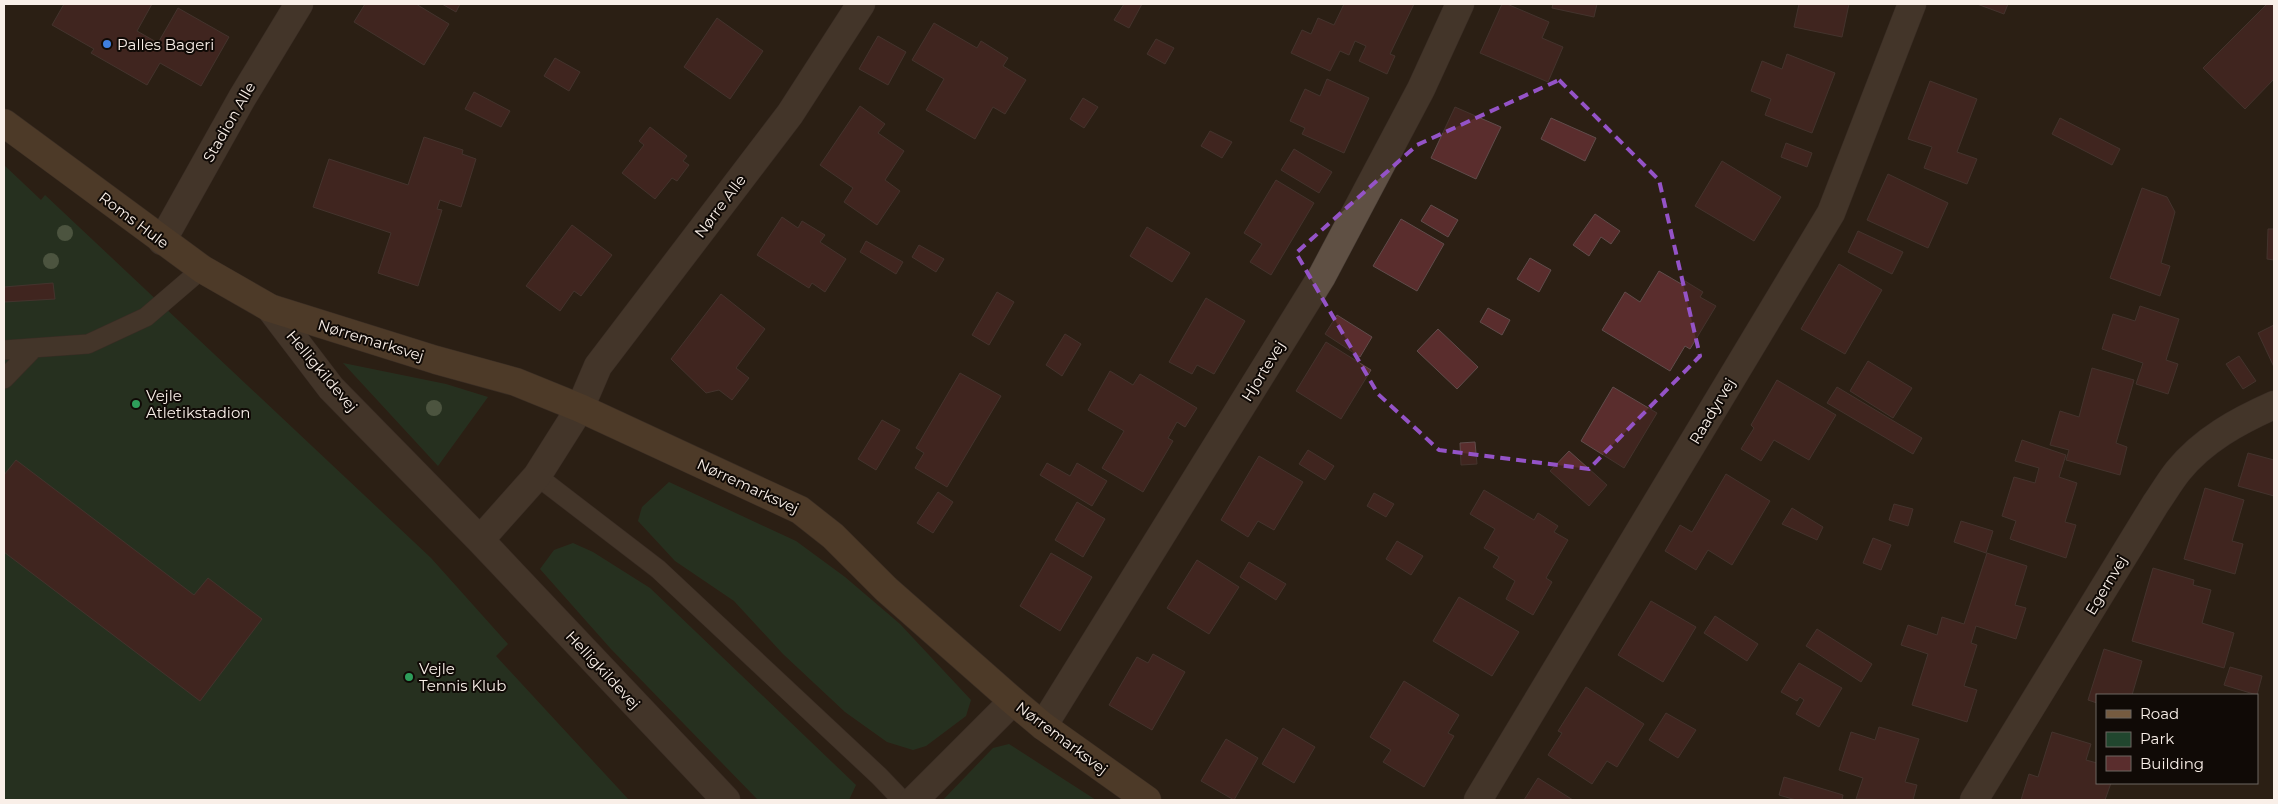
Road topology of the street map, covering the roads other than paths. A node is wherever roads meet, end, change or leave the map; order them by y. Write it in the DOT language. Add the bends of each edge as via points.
graph roads {
  1 [pos="299,4"];
  2 [pos="861,4"];
  3 [pos="1460,4"];
  4 [pos="1912,4"];
  5 [pos="4,123"];
  6 [pos="162,241"];
  7 [pos="202,269"];
  8 [pos="270,308"];
  9 [pos="34,348"];
  10 [pos="4,350"];
  11 [pos="4,380"];
  12 [pos="2274,405"];
  13 [pos="580,408"];
  14 [pos="537,476"];
  15 [pos="480,540"];
  16 [pos="1013,702"];
  17 [pos="1044,726"];
  18 [pos="726,800"];
  19 [pos="902,800"];
  20 [pos="914,800"];
  21 [pos="1147,800"];
  22 [pos="1478,800"];
  23 [pos="1974,800"];
  1 -- 6 [label="street, Stadion Alle"];
  2 -- 13 [label="street, Nørre Alle" via="790,114 598,366"];
  3 -- 17 [label="street, Hjortevej" via="1421,89 1322,276"];
  4 -- 22 [label="street, Raadyrvej" via="1831,213"];
  5 -- 6 [label="street, Roms Hule"];
  6 -- 7 [label="street, Roms Hule"];
  7 -- 8 [label="street, Roms Hule"];
  7 -- 9 [label="lane" via="146,317 88,344"];
  8 -- 13 [label="street, Nørremarksvej" via="516,382"];
  8 -- 15 [label="street, Helligkildevej" via="331,388"];
  9 -- 10 [label="lane"];
  9 -- 11 [label="lane"];
  12 -- 23 [label="street, Egernvej" via="2240,420 2207,442 2178,470"];
  13 -- 14 [label="street"];
  13 -- 16 [label="street, Nørremarksvej" via="800,510 833,536 880,584"];
  14 -- 15 [label="street"];
  14 -- 19 [label="lane" via="658,569"];
  15 -- 18 [label="street, Helligkildevej"];
  16 -- 17 [label="street, Nørremarksvej"];
  16 -- 20 [label="street"];
  17 -- 21 [label="street, Nørremarksvej"];
}
